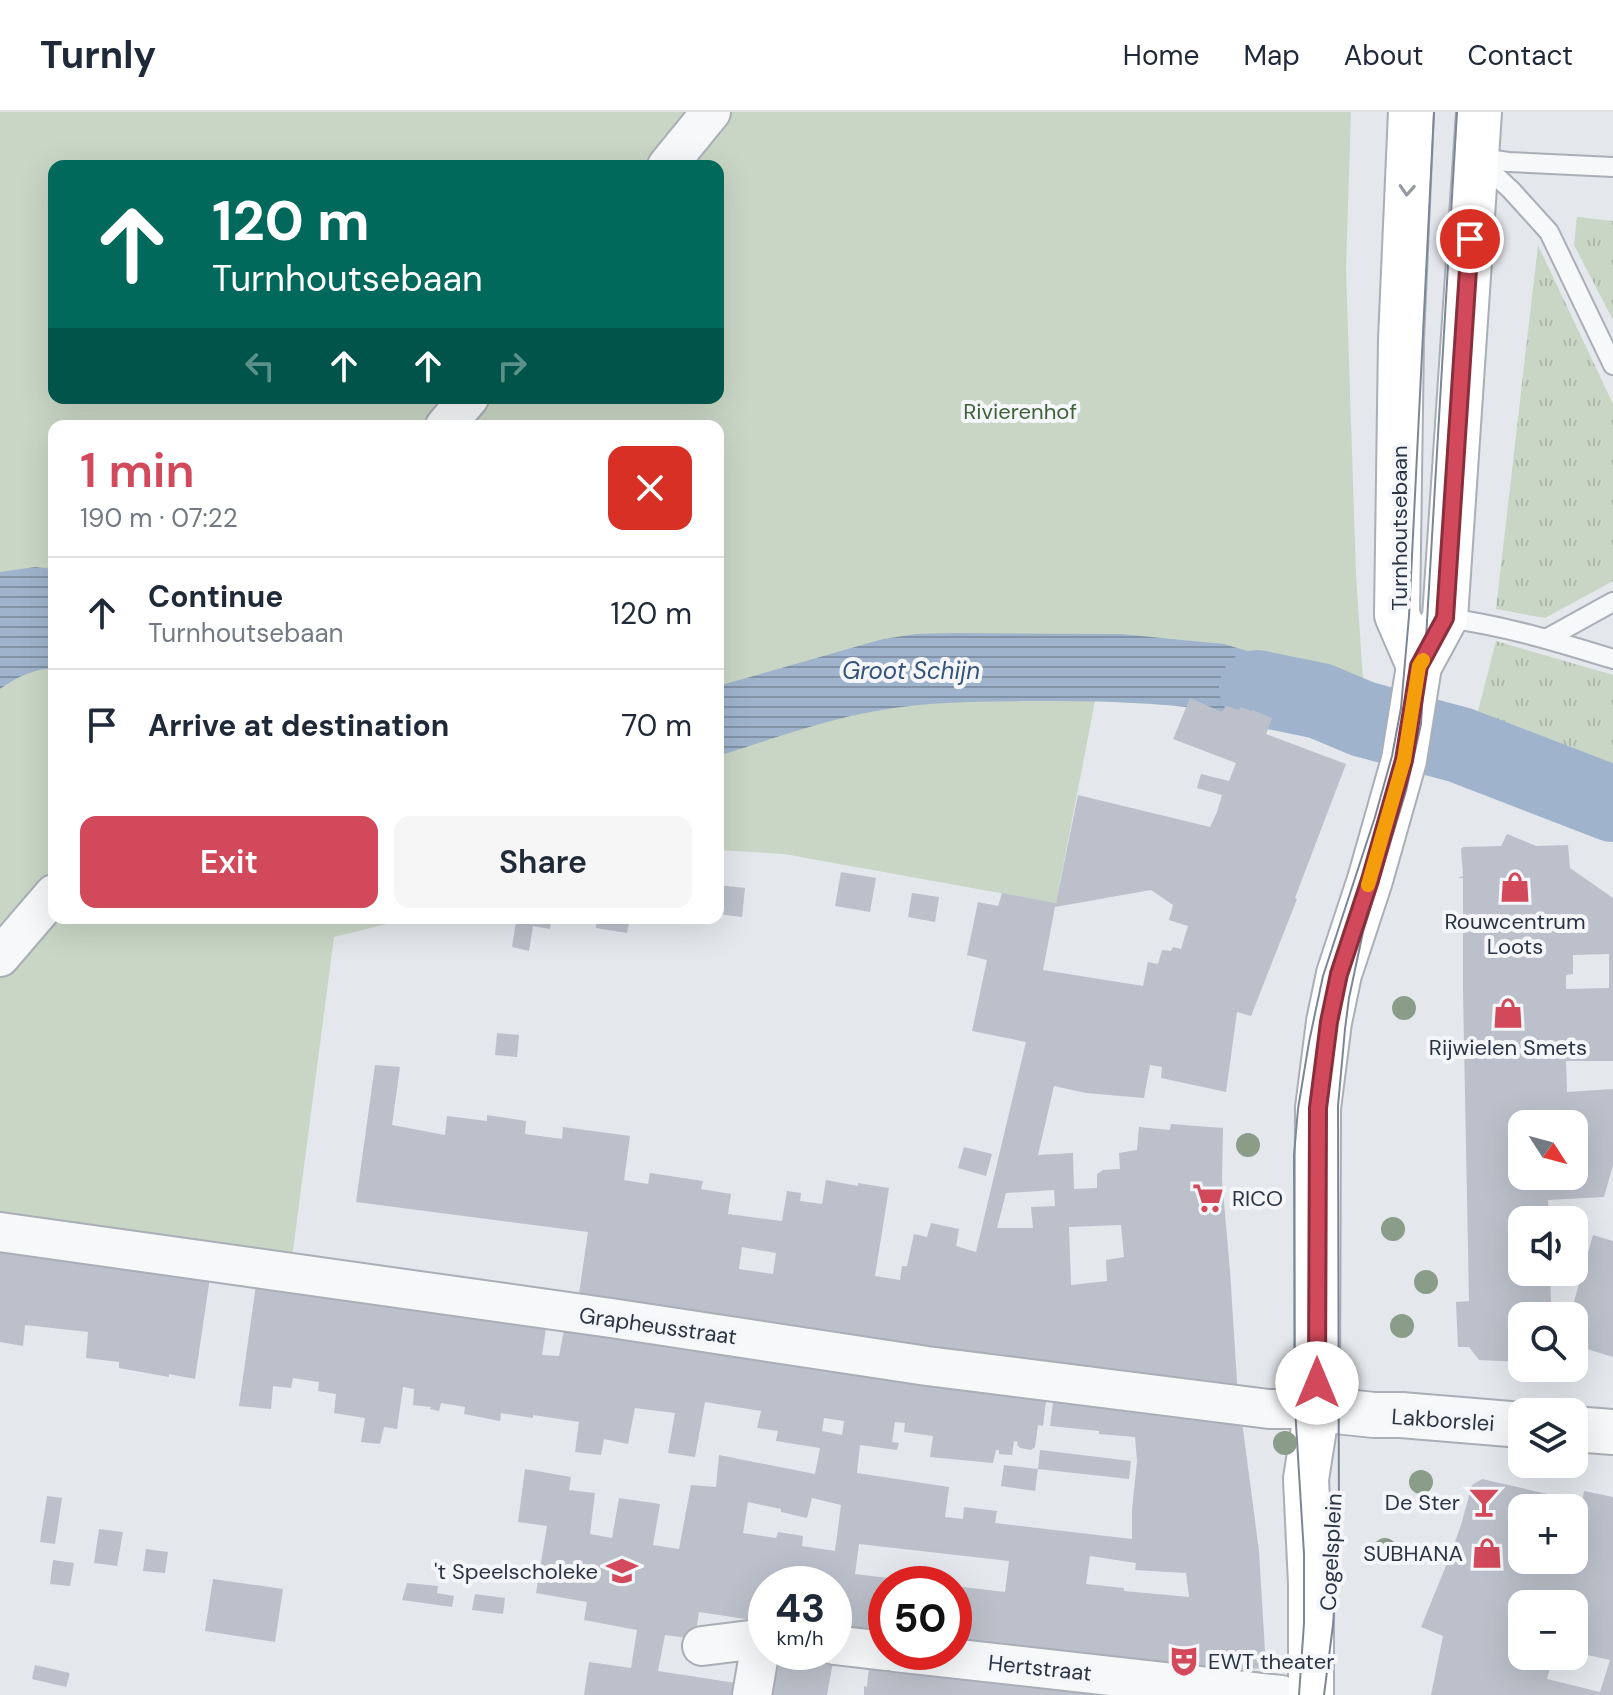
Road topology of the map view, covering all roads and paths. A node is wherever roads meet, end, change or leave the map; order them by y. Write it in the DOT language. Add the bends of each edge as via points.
graph roads {
  1 [pos="711,112"];
  2 [pos="1411,112"];
  3 [pos="1479,112"];
  4 [pos="1475,157"];
  5 [pos="672,160"];
  6 [pos="1613,167"];
  7 [pos="1613,365"];
  8 [pos="464,404"];
  9 [pos="450,420"];
  10 [pos="1613,602"];
  11 [pos="1445,618"];
  12 [pos="1546,639"];
  13 [pos="1613,659"];
  14 [pos="1416,684"];
  15 [pos="48,901"];
  16 [pos="0,957"];
  17 [pos="0,1232"];
  18 [pos="1317,1409"];
  19 [pos="1508,1424"];
  20 [pos="1588,1430"];
  21 [pos="1613,1432"];
  22 [pos="748,1639"];
  23 [pos="702,1646"];
  24 [pos="972,1661"];
  25 [pos="757,1670"];
  26 [pos="752,1695"];
  27 [pos="1281,1695"];
  28 [pos="1311,1695"];
  1 -- 5 [label="street"];
  2 -- 14 [label="main road, Turnhoutsebaan, one-way" via="1397,615"];
  3 -- 4 [label="main road, Turnhoutsebaan"];
  4 -- 6 [label="lane"];
  4 -- 7 [label="lane" via="1549,232"];
  4 -- 11 [label="main road, Turnhoutsebaan"];
  8 -- 9 [label="street"];
  10 -- 12 [label="lane"];
  11 -- 12 [label="lane"];
  11 -- 14 [label="main road, Turnhoutsebaan"];
  12 -- 13 [label="lane"];
  14 -- 18 [label="main road, Cogelsplein" via="1404,760 1329,1022 1318,1108"];
  15 -- 16 [label="street"];
  17 -- 18 [label="street, Grapheusstraat" via="927,1366 1269,1409"];
  18 -- 19 [label="street, Lakborslei"];
  18 -- 28 [label="main road, Cogelsplein" via="1334,1495 1328,1624"];
  20 -- 21 [label="street"];
  22 -- 23 [label="street"];
  24 -- 27 [label="street, Hertstraat"];
  25 -- 26 [label="street"];
}
